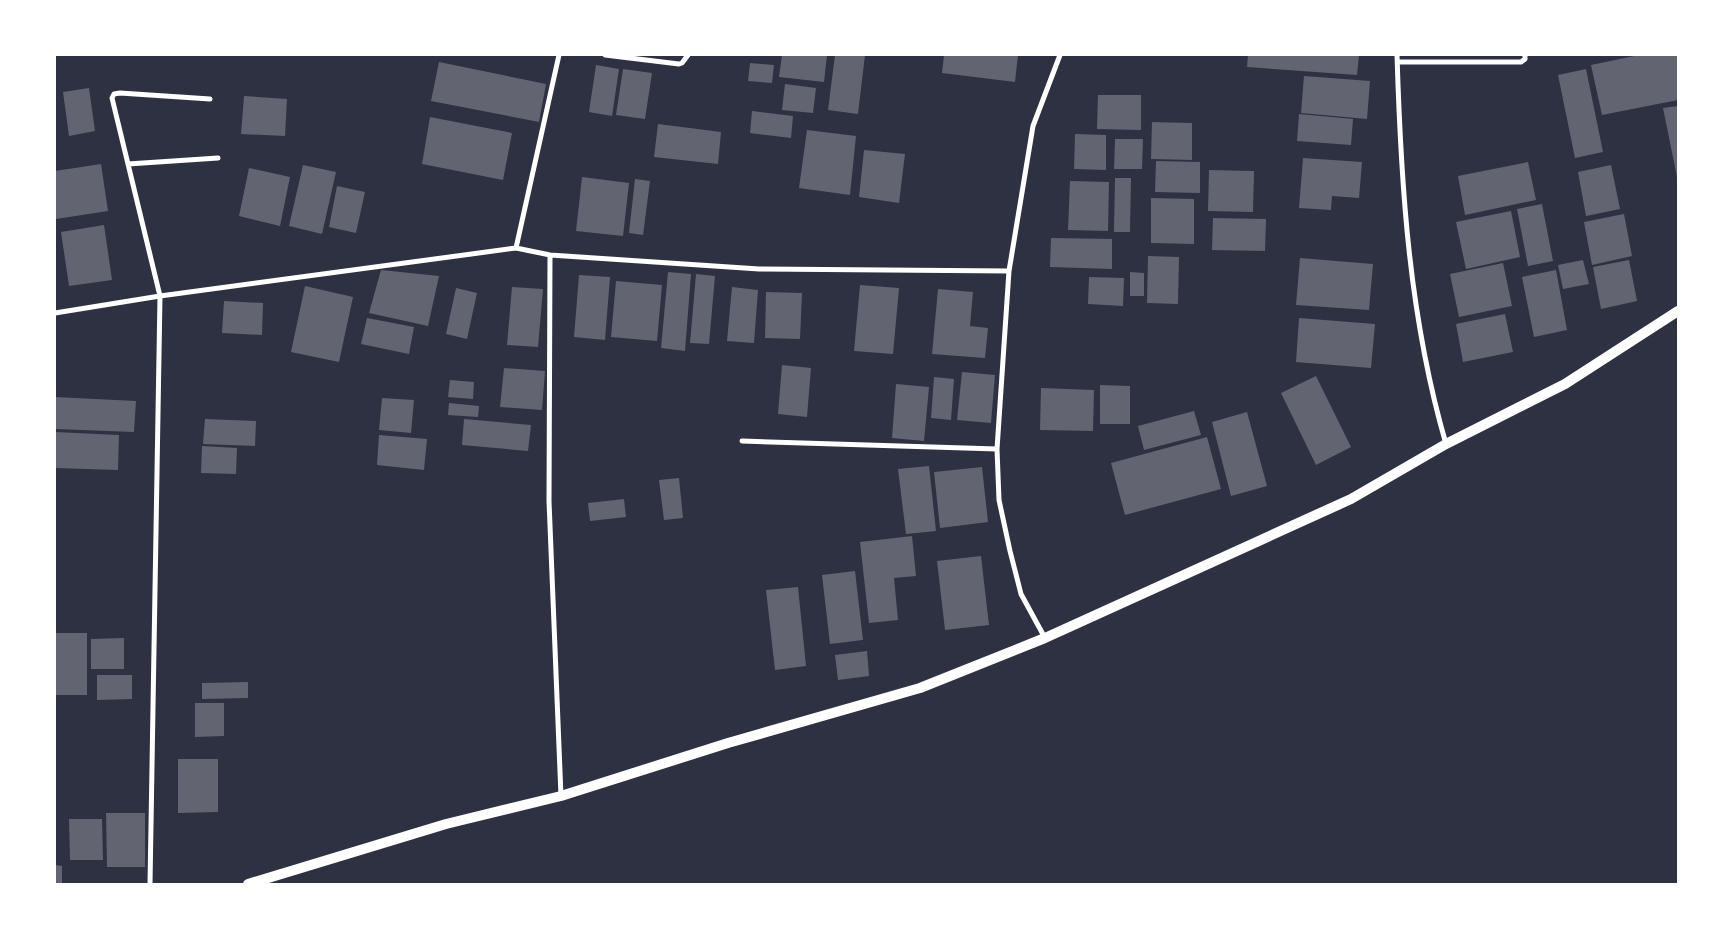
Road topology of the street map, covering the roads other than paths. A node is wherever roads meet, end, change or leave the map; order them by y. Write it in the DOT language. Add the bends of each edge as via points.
graph roads {
  1 [pos="558,55"];
  2 [pos="605,55"];
  3 [pos="688,55"];
  4 [pos="1060,55"];
  5 [pos="1397,55"];
  6 [pos="1525,55"];
  7 [pos="1398,62"];
  8 [pos="210,99"];
  9 [pos="218,158"];
  10 [pos="128,164"];
  11 [pos="516,248"];
  12 [pos="550,255"];
  13 [pos="1009,271"];
  14 [pos="160,296"];
  15 [pos="1678,311"];
  16 [pos="55,313"];
  17 [pos="742,441"];
  18 [pos="1446,444"];
  19 [pos="997,449"];
  20 [pos="1045,638"];
  21 [pos="561,796"];
  22 [pos="150,884"];
  23 [pos="248,884"];
  1 -- 11 [label="street"];
  2 -- 3 [label="street" via="679,64"];
  4 -- 13 [label="street" via="1033,126"];
  5 -- 7 [label="street"];
  6 -- 7 [label="street" via="1522,62"];
  7 -- 18 [label="street" via="1407,244 1421,342"];
  8 -- 10 [label="street" via="114,94 112,98"];
  9 -- 10 [label="street"];
  10 -- 14 [label="street"];
  11 -- 12 [label="street"];
  11 -- 14 [label="street"];
  12 -- 13 [label="street" via="759,270"];
  12 -- 21 [label="street" via="549,501"];
  13 -- 19 [label="street"];
  14 -- 16 [label="street"];
  14 -- 22 [label="street"];
  15 -- 18 [label="main road" via="1565,384"];
  17 -- 19 [label="street"];
  18 -- 20 [label="main road" via="1350,499"];
  19 -- 20 [label="street" via="999,500 1010,551 1022,594"];
  20 -- 21 [label="main road" via="920,688 728,742"];
  21 -- 23 [label="main road" via="446,824"];
}
